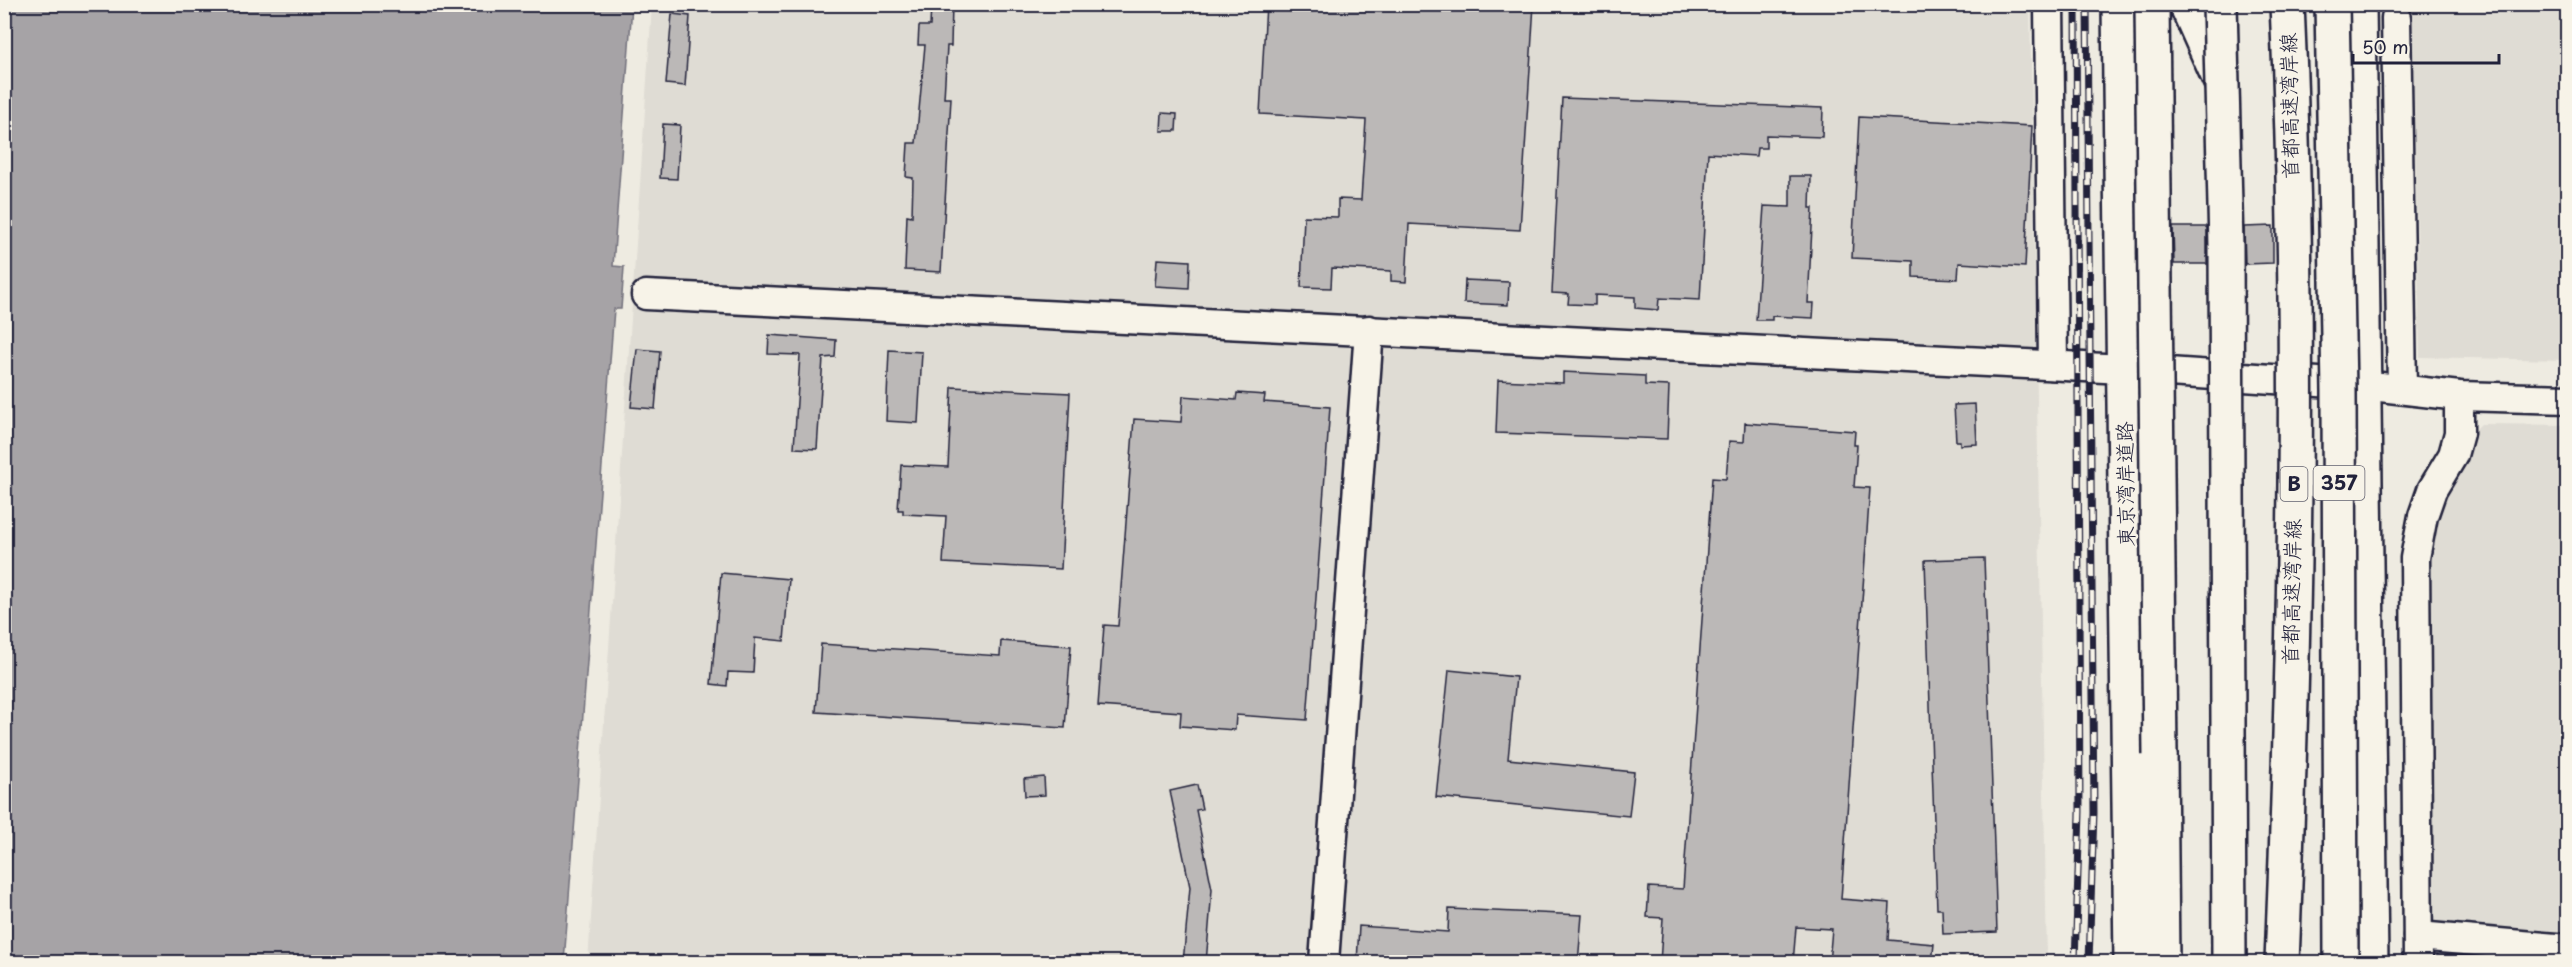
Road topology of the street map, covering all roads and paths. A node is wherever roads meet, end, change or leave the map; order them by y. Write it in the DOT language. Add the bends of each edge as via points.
graph roads {
  1 [pos="2049,4"];
  2 [pos="2119,4"];
  3 [pos="2152,4"];
  4 [pos="2186,4"];
  5 [pos="2220,4"];
  6 [pos="2287,4"];
  7 [pos="2332,4"];
  8 [pos="2359,4"];
  9 [pos="2396,18"];
  10 [pos="2222,85"];
  11 [pos="646,294"];
  12 [pos="1369,330"];
  13 [pos="2053,365"];
  14 [pos="2124,369"];
  15 [pos="2362,385"];
  16 [pos="2402,389"];
  17 [pos="2459,396"];
  18 [pos="2568,399"];
  19 [pos="2418,949"];
  20 [pos="2568,949"];
  21 [pos="1324,963"];
  22 [pos="2132,963"];
  23 [pos="2162,963"];
  24 [pos="2229,963"];
  25 [pos="2282,963"];
  26 [pos="2341,963"];
  27 [pos="2371,963"];
  1 -- 13 [label="street"];
  2 -- 14 [label="highway, 東京湾岸道路"];
  3 -- 23 [label="highway, 東京湾岸道路, bridge"];
  4 -- 10 [label="highway"];
  5 -- 10 [label="highway, bridge"];
  6 -- 25 [label="highway, 首都高速湾岸線 / B, bridge" via="2296,384"];
  7 -- 26 [label="highway, 357, bridge" via="2339,403"];
  8 -- 15 [label="highway, 357"];
  9 -- 16 [label="street"];
  10 -- 24 [label="highway, bridge" via="2227,258"];
  11 -- 12 [label="street"];
  12 -- 13 [label="street"];
  12 -- 21 [label="street"];
  13 -- 14 [label="street"];
  14 -- 15 [label="street"];
  14 -- 22 [label="highway, 東京湾岸道路"];
  15 -- 16 [label="street"];
  15 -- 27 [label="highway, 357"];
  16 -- 17 [label="street"];
  17 -- 18 [label="street"];
  17 -- 19 [label="street" via="2459,433 2453,455 2432,490 2415,558"];
  19 -- 20 [label="street"];
}
